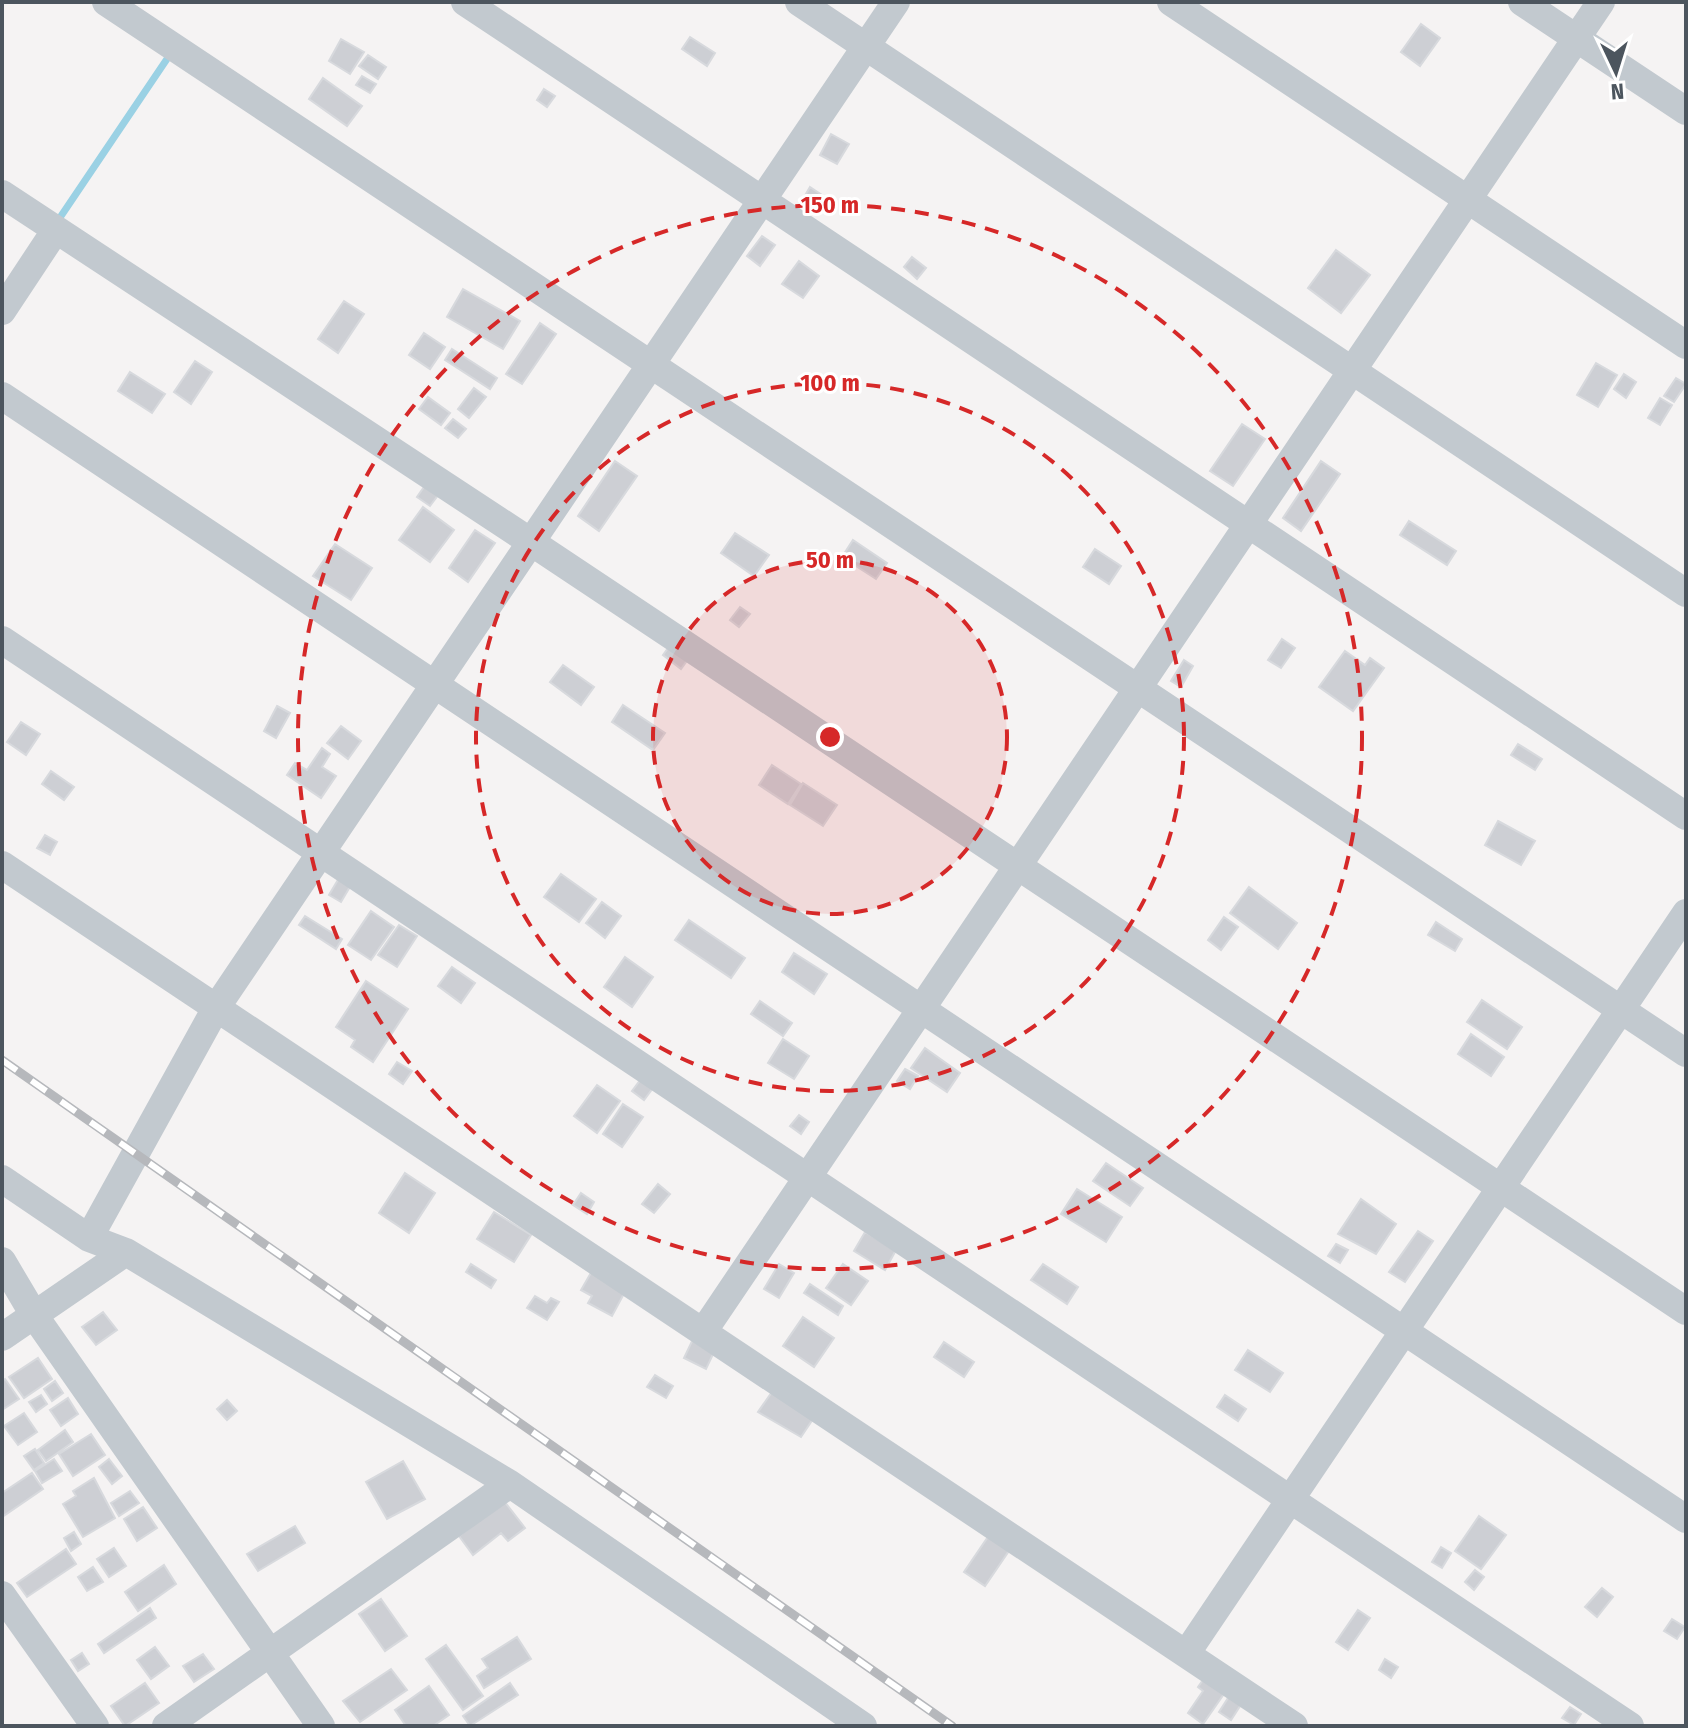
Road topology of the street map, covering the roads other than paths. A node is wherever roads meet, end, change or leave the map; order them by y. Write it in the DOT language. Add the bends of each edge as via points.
graph roads {
  1 [pos="106,2"];
  2 [pos="465,2"];
  3 [pos="799,2"];
  4 [pos="896,2"];
  5 [pos="1171,2"];
  6 [pos="1522,2"];
  7 [pos="1601,2"];
  8 [pos="1577,38"];
  9 [pos="866,46"];
  10 [pos="1686,111"];
  11 [pos="2,194"];
  12 [pos="762,200"];
  13 [pos="1467,200"];
  14 [pos="55,231"];
  15 [pos="2,311"];
  16 [pos="1686,345"];
  17 [pos="651,364"];
  18 [pos="1352,370"];
  19 [pos="2,396"];
  20 [pos="1248,524"];
  21 [pos="531,542"];
  22 [pos="1686,593"];
  23 [pos="2,640"];
  24 [pos="434,685"];
  25 [pos="1138,688"];
  26 [pos="1686,816"];
  27 [pos="320,854"];
  28 [pos="2,865"];
  29 [pos="1018,866"];
  30 [pos="1686,913"];
  31 [pos="216,1008"];
  32 [pos="921,1009"];
  33 [pos="1621,1010"];
  34 [pos="1686,1053"];
  35 [pos="807,1178"];
  36 [pos="2,1179"];
  37 [pos="1501,1188"];
  38 [pos="89,1238"];
  39 [pos="126,1252"];
  40 [pos="2,1261"];
  41 [pos="1686,1311"];
  42 [pos="34,1315"];
  43 [pos="1404,1331"];
  44 [pos="703,1332"];
  45 [pos="2,1337"];
  46 [pos="510,1484"];
  47 [pos="1290,1500"];
  48 [pos="1686,1519"];
  49 [pos="2,1595"];
  50 [pos="270,1653"];
  51 [pos="1186,1654"];
  52 [pos="95,1726"];
  53 [pos="166,1726"];
  54 [pos="321,1726"];
  55 [pos="862,1726"];
  56 [pos="1294,1726"];
  57 [pos="1630,1726"];
  1 -- 17 [label="street"];
  2 -- 12 [label="street"];
  3 -- 9 [label="street"];
  4 -- 9 [label="street"];
  5 -- 13 [label="street"];
  6 -- 8 [label="street"];
  7 -- 8 [label="street"];
  8 -- 10 [label="street"];
  8 -- 13 [label="street"];
  9 -- 12 [label="street"];
  9 -- 18 [label="street"];
  11 -- 14 [label="street"];
  12 -- 17 [label="street"];
  12 -- 20 [label="street"];
  13 -- 16 [label="street"];
  13 -- 18 [label="street"];
  14 -- 15 [label="street"];
  14 -- 21 [label="street"];
  17 -- 21 [label="street"];
  17 -- 25 [label="street"];
  18 -- 20 [label="street"];
  18 -- 22 [label="street"];
  19 -- 24 [label="street"];
  20 -- 25 [label="street"];
  20 -- 26 [label="street"];
  21 -- 24 [label="street"];
  21 -- 29 [label="street"];
  23 -- 27 [label="street"];
  24 -- 27 [label="street"];
  24 -- 32 [label="street"];
  25 -- 29 [label="street"];
  25 -- 33 [label="street"];
  27 -- 31 [label="street"];
  27 -- 35 [label="street"];
  28 -- 31 [label="street"];
  29 -- 32 [label="street"];
  29 -- 37 [label="street"];
  30 -- 33 [label="street"];
  31 -- 38 [label="street"];
  31 -- 44 [label="street"];
  32 -- 35 [label="street"];
  32 -- 43 [label="street"];
  33 -- 34 [label="street"];
  33 -- 37 [label="street"];
  35 -- 44 [label="street"];
  35 -- 47 [label="street"];
  36 -- 38 [label="street"];
  37 -- 41 [label="street"];
  37 -- 43 [label="street"];
  38 -- 39 [label="street"];
  39 -- 42 [label="street"];
  39 -- 46 [label="street"];
  40 -- 42 [label="street"];
  42 -- 45 [label="street"];
  42 -- 50 [label="street"];
  43 -- 47 [label="street"];
  43 -- 48 [label="street"];
  44 -- 51 [label="street"];
  46 -- 50 [label="street"];
  46 -- 55 [label="street"];
  47 -- 51 [label="street"];
  47 -- 57 [label="street"];
  49 -- 52 [label="street"];
  50 -- 53 [label="street"];
  50 -- 54 [label="street"];
  51 -- 56 [label="street"];
}
